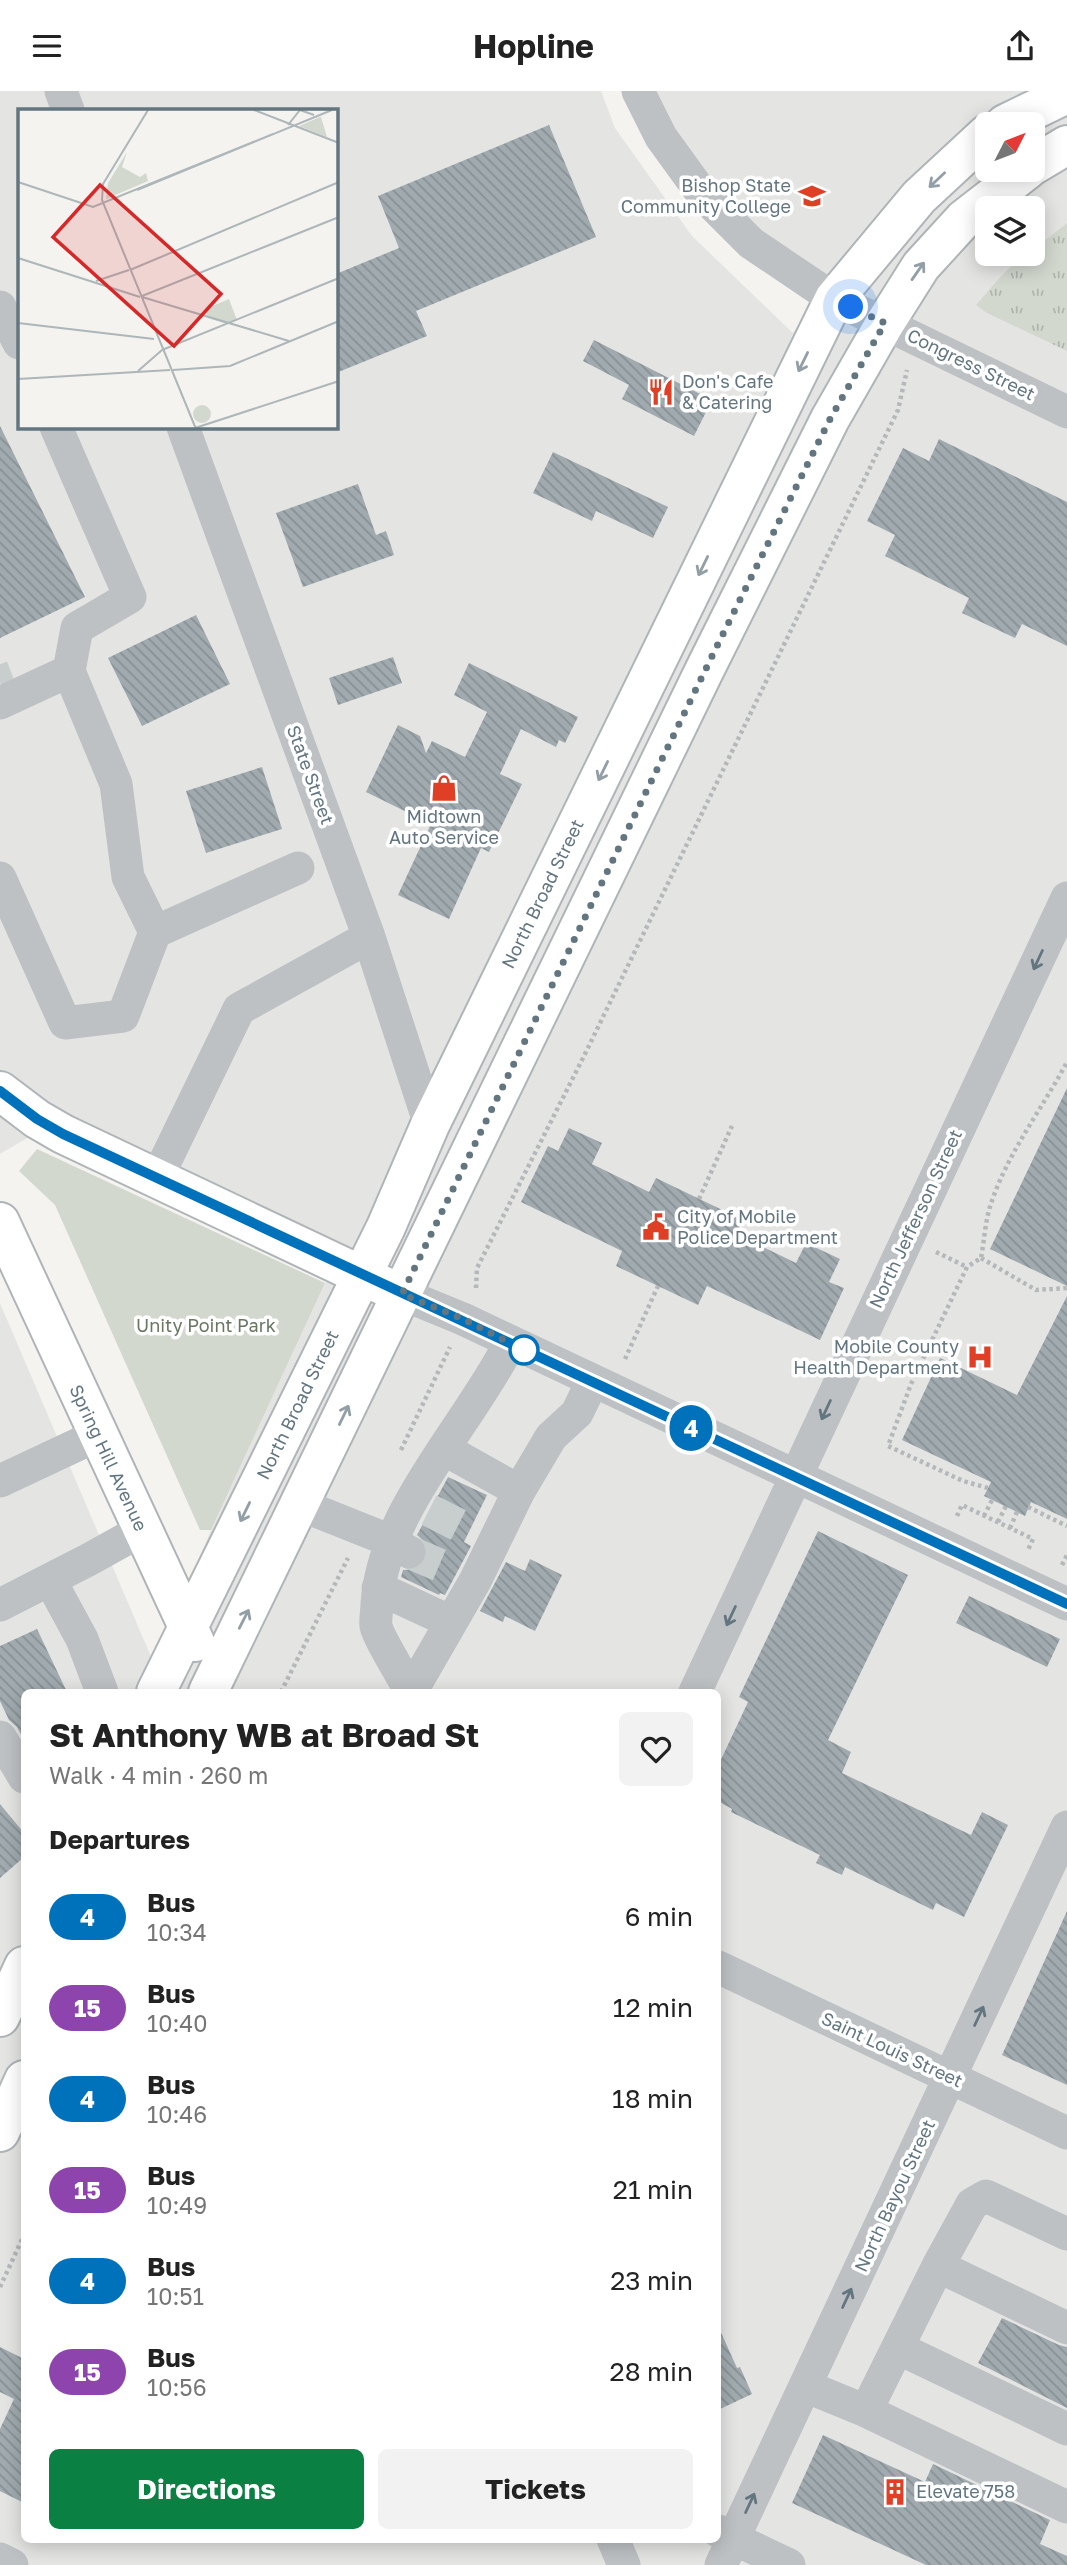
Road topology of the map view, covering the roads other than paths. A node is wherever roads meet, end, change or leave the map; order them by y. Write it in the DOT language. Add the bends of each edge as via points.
graph roads {
  1 [pos="61,91"];
  2 [pos="638,91"];
  3 [pos="1067,94"];
  4 [pos="68,109"];
  5 [pos="1030,112"];
  6 [pos="975,145"];
  7 [pos="1067,145"];
  8 [pos="1045,158"];
  9 [pos="1012,182"];
  10 [pos="834,299"];
  11 [pos="0,307"];
  12 [pos="885,323"];
  13 [pos="18,342"];
  14 [pos="1067,412"];
  15 [pos="57,429"];
  16 [pos="184,429"];
  17 [pos="59,675"];
  18 [pos="6,690"];
  19 [pos="298,867"];
  20 [pos="0,878"];
  21 [pos="1066,908"];
  22 [pos="155,932"];
  23 [pos="369,937"];
  24 [pos="0,1091"];
  25 [pos="430,1125"];
  26 [pos="157,1178"];
  27 [pos="2,1233"];
  28 [pos="362,1275"];
  29 [pos="402,1294"];
  30 [pos="510,1343"];
  31 [pos="592,1381"];
  32 [pos="98,1435"];
  33 [pos="444,1449"];
  34 [pos="796,1476"];
  35 [pos="0,1481"];
  36 [pos="519,1491"];
  37 [pos="301,1505"];
  38 [pos="142,1529"];
  39 [pos="400,1546"];
  40 [pos="50,1580"];
  41 [pos="378,1588"];
  42 [pos="1067,1604"];
  43 [pos="0,1605"];
  44 [pos="451,1622"];
  45 [pos="188,1627"];
  46 [pos="101,1689"];
  47 [pos="157,1689"];
  48 [pos="217,1689"];
  49 [pos="409,1689"];
  50 [pos="413,1689"];
  51 [pos="696,1689"];
  52 [pos="1067,1827"];
  53 [pos="721,1968"];
  54 [pos="21,1972"];
  55 [pos="0,2017"];
  56 [pos="950,2078"];
  57 [pos="21,2086"];
  58 [pos="0,2132"];
  59 [pos="1067,2133"];
  60 [pos="1067,2234"];
  61 [pos="938,2266"];
  62 [pos="1067,2328"];
  63 [pos="898,2348"];
  64 [pos="805,2386"];
  65 [pos="866,2411"];
  66 [pos="1067,2430"];
  67 [pos="1067,2507"];
  68 [pos="615,2543"];
  69 [pos="724,2545"];
  70 [pos="0,2559"];
  71 [pos="12,2565"];
  72 [pos="624,2565"];
  73 [pos="789,2565"];
  1 -- 4 [label="street"];
  2 -- 10 [label="street, Congress Street" via="661,137 703,195 751,243"];
  3 -- 5 [label="main road"];
  6 -- 10 [label="main road, North Broad Street, one-way" via="919,197"];
  7 -- 8 [label="main road"];
  12 -- 9 [label="main road, one-way" via="921,267 964,219"];
  10 -- 12 [label="street, Congress Street"];
  10 -- 25 [label="main road, North Broad Street, one-way"];
  11 -- 13 [label="street"];
  12 -- 14 [label="street, Congress Street"];
  12 -- 29 [label="main road" via="830,419 704,671"];
  15 -- 17 [label="street" via="130,597 77,628"];
  16 -- 23 [label="street, State Street"];
  17 -- 18 [label="street"];
  17 -- 22 [label="street" via="116,785 128,877"];
  19 -- 22 [label="street"];
  20 -- 22 [label="street" via="65,1023 123,1016"];
  21 -- 34 [label="street, North Jefferson Street, one-way"];
  23 -- 25 [label="street, State Street"];
  23 -- 26 [label="street" via="239,1009"];
  24 -- 26 [label="main road" via="63,1134"];
  25 -- 28 [label="main road, North Broad Street"];
  26 -- 28 [label="main road"];
  27 -- 32 [label="main road, Spring Hill Avenue"];
  28 -- 29 [label="main road"];
  28 -- 45 [label="main road, North Broad Street, one-way"];
  29 -- 30 [label="street"];
  37 -- 29 [label="main road, one-way"];
  30 -- 31 [label="street"];
  30 -- 33 [label="street"];
  31 -- 34 [label="street"];
  31 -- 36 [label="street" via="577,1413 551,1437"];
  32 -- 35 [label="street"];
  32 -- 38 [label="main road, Spring Hill Avenue"];
  33 -- 36 [label="street"];
  33 -- 39 [label="street"];
  34 -- 42 [label="street"];
  34 -- 51 [label="street, North Jefferson Street, one-way"];
  36 -- 44 [label="street" via="482,1537 463,1575"];
  37 -- 39 [label="street"];
  48 -- 37 [label="main road, one-way"];
  38 -- 40 [label="street"];
  38 -- 45 [label="main road, Spring Hill Avenue"];
  39 -- 41 [label="street"];
  40 -- 43 [label="street"];
  40 -- 46 [label="street" via="82,1639"];
  41 -- 44 [label="street"];
  41 -- 49 [label="street" via="376,1627"];
  44 -- 50 [label="street"];
  45 -- 47 [label="main road, North Broad Street"];
  45 -- 48 [label="main road, Spring Hill Avenue"];
  56 -- 52 [label="street, North Bayou Street, one-way"];
  53 -- 56 [label="street, Saint Louis Street"];
  54 -- 55 [label="main road"];
  56 -- 59 [label="street, Saint Louis Street"];
  64 -- 56 [label="street, North Bayou Street, one-way"];
  57 -- 58 [label="main road"];
  60 -- 61 [label="street" via="986,2196 972,2204"];
  61 -- 62 [label="street"];
  61 -- 63 [label="street"];
  63 -- 65 [label="street"];
  63 -- 66 [label="street"];
  64 -- 65 [label="street"];
  69 -- 64 [label="street, North Bayou Street, one-way"];
  65 -- 67 [label="street"];
  68 -- 72 [label="street"];
  69 -- 73 [label="street"];
  70 -- 71 [label="street"];
}
